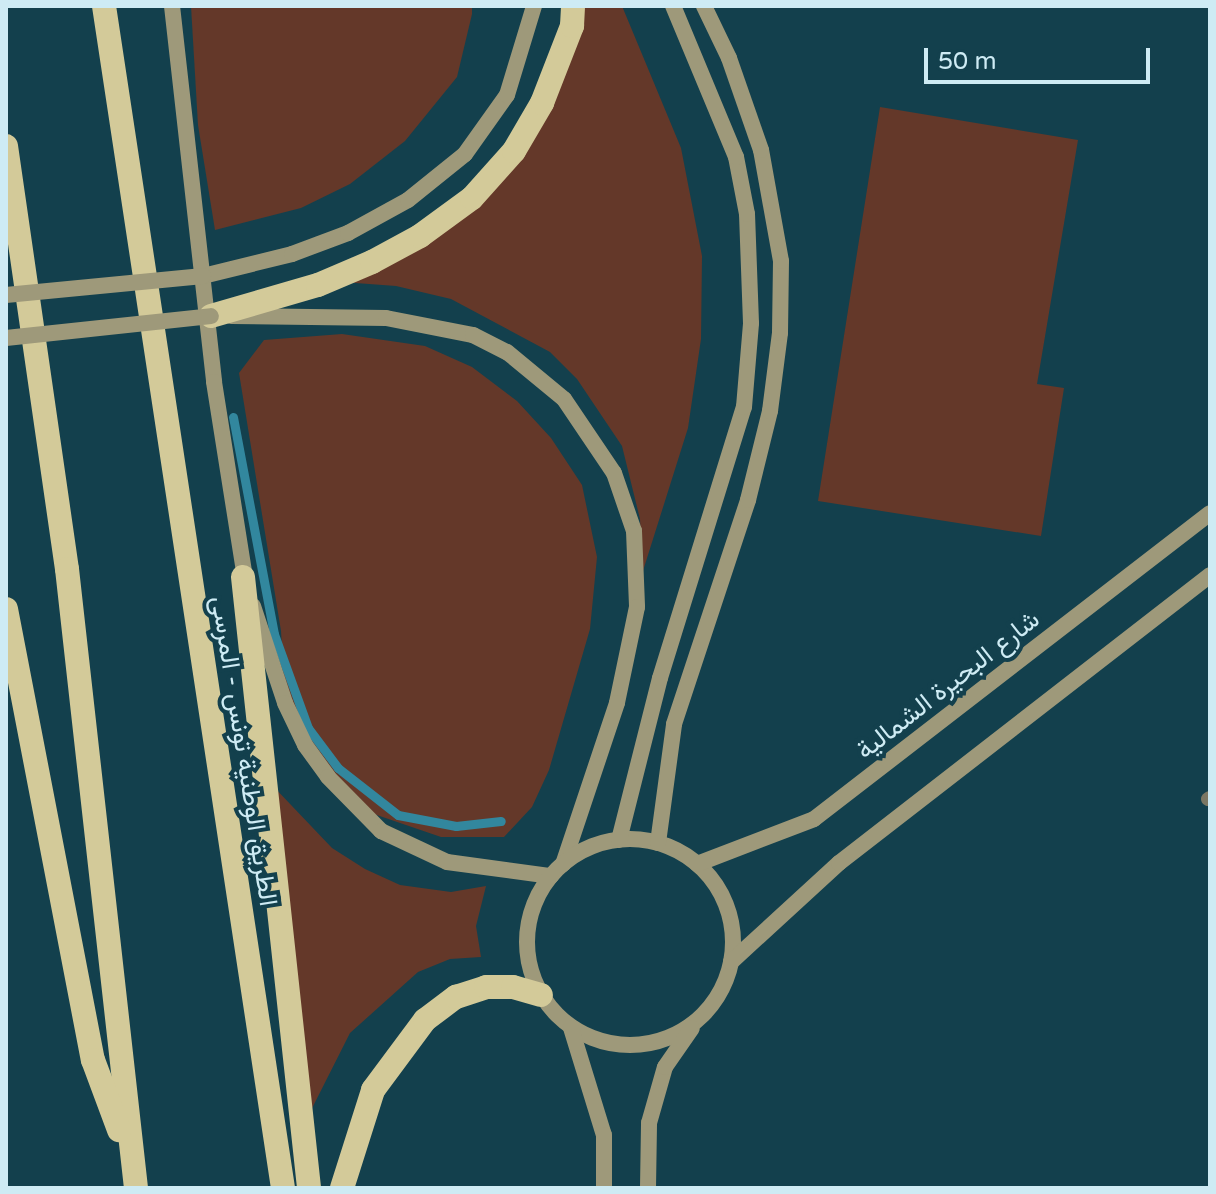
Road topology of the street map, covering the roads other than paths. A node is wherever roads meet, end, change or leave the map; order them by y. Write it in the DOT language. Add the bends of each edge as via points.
graph roads {
  1 [pos="104,6"];
  2 [pos="172,6"];
  3 [pos="673,6"];
  4 [pos="704,6"];
  5 [pos="534,8"];
  6 [pos="572,16"];
  7 [pos="6,146"];
  8 [pos="6,295"];
  9 [pos="211,316"];
  10 [pos="6,338"];
  11 [pos="1210,513"];
  12 [pos="1210,575"];
  13 [pos="243,577"];
  14 [pos="6,609"];
  15 [pos="619,840"];
  16 [pos="658,843"];
  17 [pos="697,864"];
  18 [pos="557,870"];
  19 [pos="731,962"];
  20 [pos="541,995"];
  21 [pos="696,1022"];
  22 [pos="571,1028"];
  23 [pos="131,1162"];
  24 [pos="136,1188"];
  25 [pos="283,1188"];
  26 [pos="309,1188"];
  27 [pos="342,1188"];
  28 [pos="604,1188"];
  29 [pos="648,1188"];
  1 -- 25 [label="highway, الطريق الوطنية تونس - المرسى"];
  2 -- 13 [label="main road, الطريق الوطنية تونس - المرسى" via="214,382"];
  3 -- 15 [label="main road" via="736,157 747,214 751,323 744,407 660,678"];
  4 -- 16 [label="main road" via="729,58 761,150 781,261 780,333 770,411 748,500 674,724"];
  5 -- 8 [label="main road, bridge" via="507,95 465,154 408,200 292,254 203,276"];
  6 -- 9 [label="highway" via="542,103 514,151 472,198 372,262 318,285"];
  7 -- 23 [label="highway" via="67,569"];
  9 -- 10 [label="main road, bridge"];
  9 -- 18 [label="main road" via="386,318 473,335 538,375 614,473 634,531 637,607 617,703"];
  11 -- 17 [label="main road, شارع البحيرة الشمالية" via="814,819"];
  12 -- 19 [label="main road" via="839,863"];
  13 -- 18 [label="main road, الطريق الوطنية تونس - المرسى" via="285,703 305,745 381,831 447,862"];
  13 -- 26 [label="highway"];
  14 -- 23 [label="highway" via="93,1060"];
  15 -- 16 [label="main road"];
  15 -- 18 [label="main road" via="589,847"];
  16 -- 17 [label="main road"];
  17 -- 19 [label="main road" via="720,892 728,915"];
  18 -- 20 [label="main road" via="535,903 527,934 529,966"];
  19 -- 21 [label="main road" via="719,995"];
  20 -- 22 [label="main road"];
  20 -- 27 [label="highway" via="486,987 456,997 425,1020 373,1090"];
  21 -- 22 [label="main road" via="667,1039 635,1046 602,1042"];
  21 -- 29 [label="main road" via="661,1081 649,1123"];
  22 -- 28 [label="main road" via="604,1135"];
  23 -- 24 [label="highway"];
}
